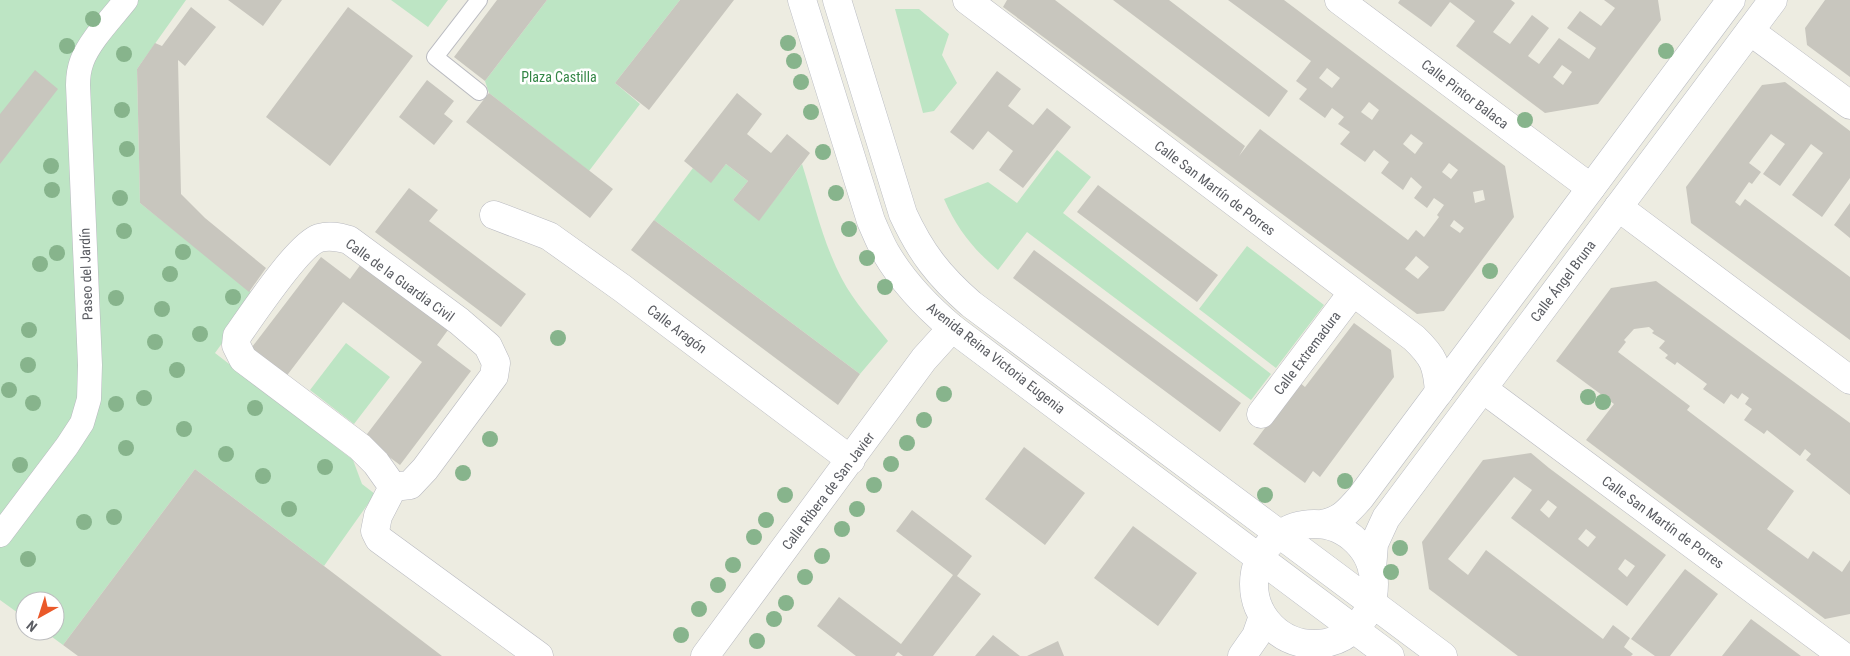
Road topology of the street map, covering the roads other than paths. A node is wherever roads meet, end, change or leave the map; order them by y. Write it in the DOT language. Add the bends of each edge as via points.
graph roads {
  1 [pos="126,0"];
  2 [pos="479,0"];
  3 [pos="802,0"];
  4 [pos="837,0"];
  5 [pos="967,0"];
  6 [pos="1338,0"];
  7 [pos="1773,0"];
  8 [pos="1721,3"];
  9 [pos="1750,31"];
  10 [pos="479,92"];
  11 [pos="1850,105"];
  12 [pos="1591,188"];
  13 [pos="1618,208"];
  14 [pos="494,215"];
  15 [pos="1353,292"];
  16 [pos="952,328"];
  17 [pos="1850,380"];
  18 [pos="1483,389"];
  19 [pos="1439,392"];
  20 [pos="1261,414"];
  21 [pos="851,460"];
  22 [pos="393,487"];
  23 [pos="1322,524"];
  24 [pos="0,535"];
  25 [pos="1280,535"];
  26 [pos="1260,558"];
  27 [pos="1372,569"];
  28 [pos="1372,603"];
  29 [pos="1263,616"];
  30 [pos="1355,629"];
  31 [pos="1295,650"];
  32 [pos="538,656"];
  33 [pos="705,656"];
  34 [pos="1242,656"];
  35 [pos="1390,656"];
  36 [pos="1443,656"];
  37 [pos="1843,656"];
  1 -- 24 [label="street, Paseo del Jardín" via="89,48 79,72 89,399 82,423 67,446"];
  2 -- 10 [label="lane" via="435,57"];
  3 -- 16 [label="street, Avenida Reina Victoria Eugenia" via="871,221 885,252 925,304"];
  4 -- 25 [label="street, Avenida Reina Victoria Eugenia" via="903,214 930,262 971,304"];
  5 -- 15 [label="street, Calle San Martín de Porres"];
  6 -- 12 [label="street, Calle Pintor Balaca"];
  7 -- 9 [label="street, Calle Ángel Bruna"];
  8 -- 12 [label="street"];
  9 -- 11 [label="street"];
  9 -- 13 [label="street, Calle Ángel Bruna"];
  12 -- 19 [label="street"];
  13 -- 17 [label="street"];
  13 -- 18 [label="street, Calle Ángel Bruna"];
  14 -- 21 [label="street, Calle Aragón" via="549,236"];
  15 -- 19 [label="street, Calle San Martín de Porres" via="1425,349 1434,360"];
  15 -- 20 [label="street, Calle Extremadura"];
  16 -- 21 [label="street, Calle Ribera de San Javier" via="924,359"];
  16 -- 26 [label="street, Avenida Reina Victoria Eugenia"];
  18 -- 27 [label="street, Calle Ángel Bruna" via="1386,518 1374,544"];
  18 -- 37 [label="street, Calle San Martín de Porres"];
  19 -- 23 [label="street" via="1343,517"];
  21 -- 33 [label="street, Calle Ribera de San Javier"];
  22 -- 22 [label="street, Calle de la Guardia Civil" via="360,447 244,358 236,345 237,336 291,264 304,248 318,238 336,236 349,240 488,346 496,363 494,376 426,469 410,485"];
  22 -- 32 [label="street" via="378,516 375,531 379,539"];
  23 -- 25 [label="street" via="1300,526"];
  23 -- 27 [label="street" via="1354,539 1366,553"];
  25 -- 26 [label="street"];
  25 -- 28 [label="street, Avenida Reina Victoria Eugenia"];
  26 -- 29 [label="street" via="1254,587"];
  26 -- 30 [label="street, Avenida Reina Victoria Eugenia"];
  27 -- 28 [label="street" via="1375,580"];
  28 -- 30 [label="street"];
  28 -- 36 [label="street, Avenida Reina Victoria Eugenia"];
  29 -- 31 [label="street"];
  29 -- 34 [label="street" via="1256,636"];
  30 -- 31 [label="street" via="1335,641"];
  30 -- 35 [label="street, Avenida Reina Victoria Eugenia"];
}
